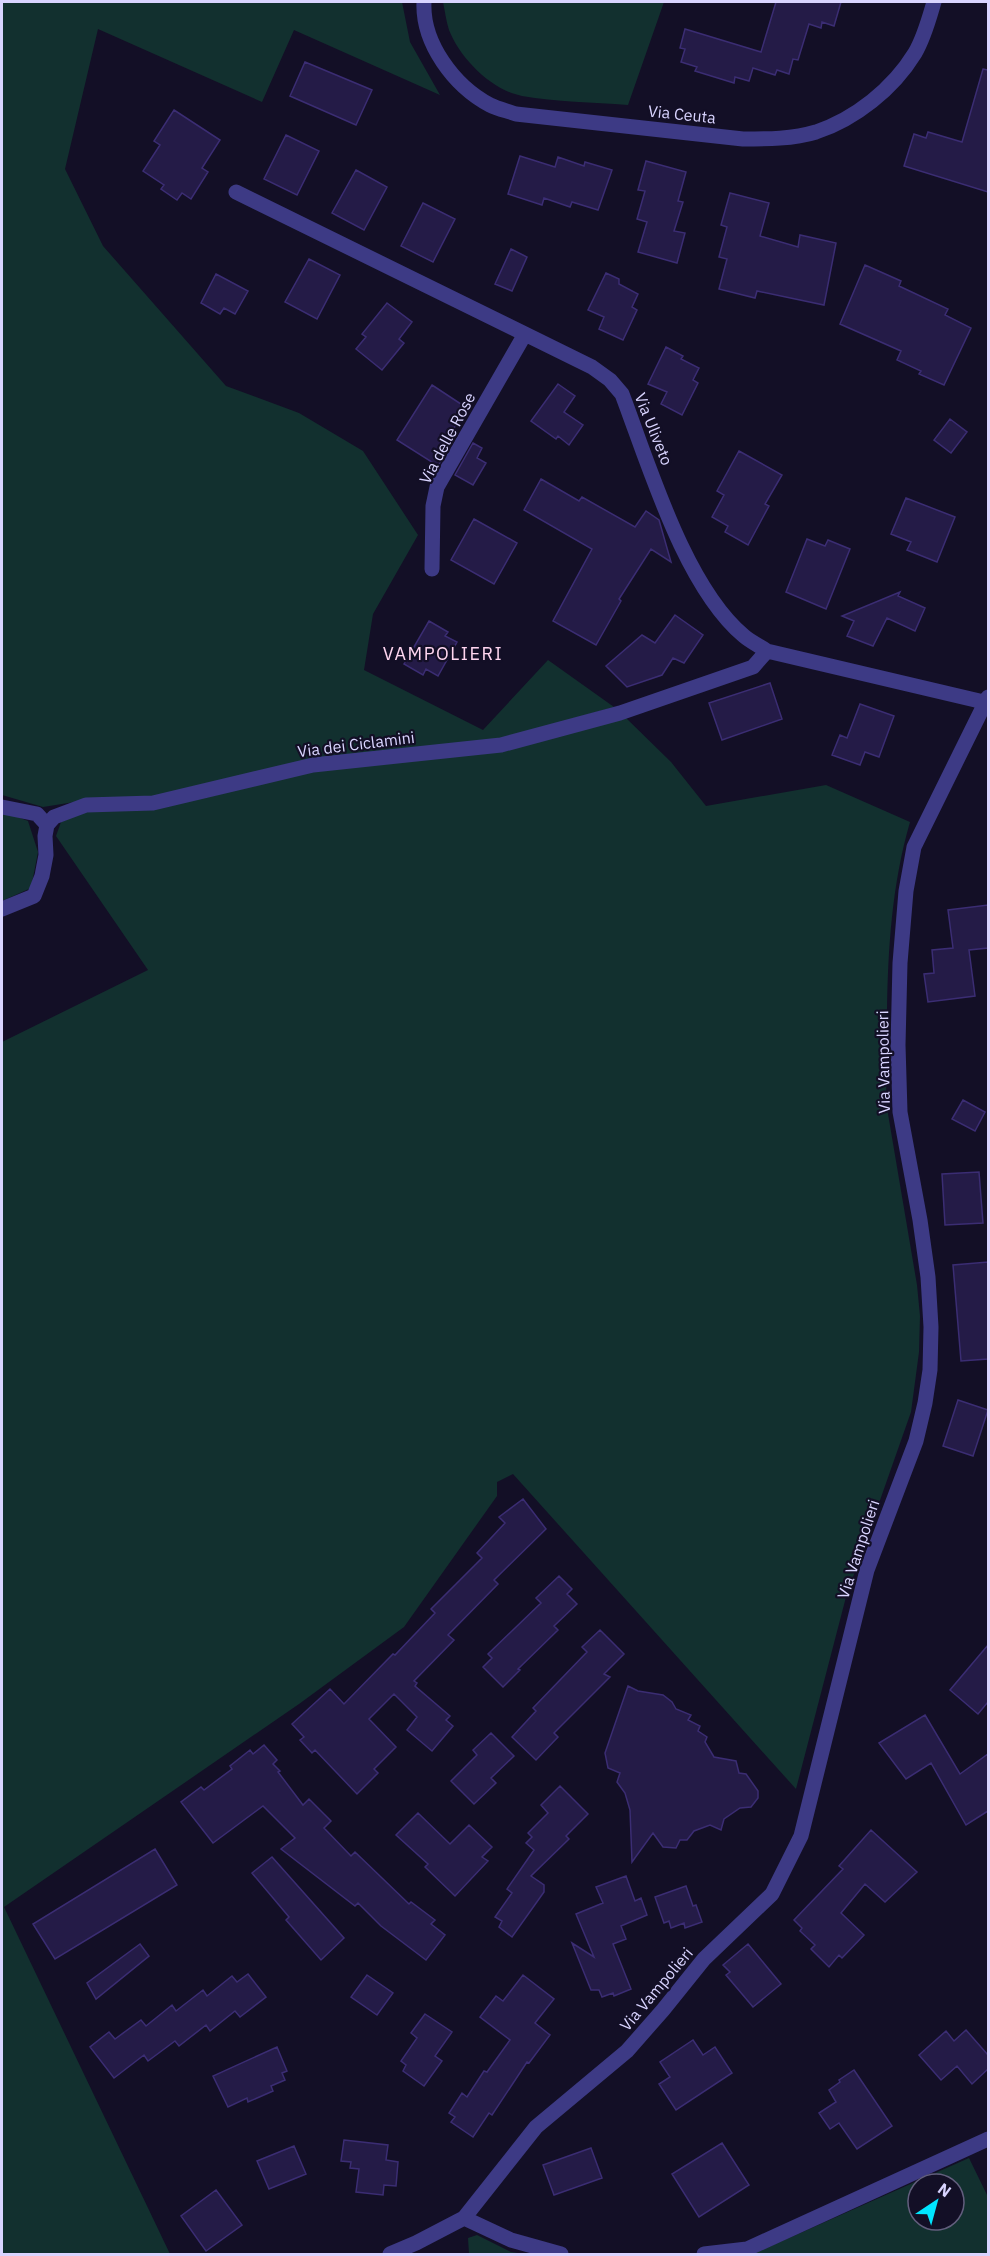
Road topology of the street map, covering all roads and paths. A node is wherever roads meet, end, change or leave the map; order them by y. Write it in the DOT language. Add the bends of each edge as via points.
graph roads {
  1 [pos="423,2"];
  2 [pos="934,2"];
  3 [pos="236,192"];
  4 [pos="525,334"];
  5 [pos="432,569"];
  6 [pos="767,651"];
  7 [pos="988,701"];
  8 [pos="2,807"];
  9 [pos="47,825"];
  10 [pos="2,909"];
  11 [pos="988,2139"];
  12 [pos="464,2218"];
  13 [pos="390,2254"];
  14 [pos="561,2254"];
  15 [pos="704,2254"];
  1 -- 2 [label="street, Via Ceuta" via="439,58 460,83 490,105 516,114 743,139 780,139 814,133 841,122 894,81 915,52"];
  3 -- 4 [label="street, Via Uliveto"];
  4 -- 5 [label="street, Via delle Rose" via="437,487"];
  4 -- 6 [label="street, Via Uliveto" via="592,367 621,394 689,561 717,607 744,636"];
  6 -- 7 [label="street, Via Uliveto"];
  6 -- 9 [label="street, Via dei Ciclamini" via="753,667 620,713 501,745 313,765 153,803 86,805 54,817"];
  7 -- 12 [label="street, Via Vampolieri" via="915,847 906,891 900,963 900,1112 927,1277 931,1327 925,1403 916,1441 867,1570 801,1836 772,1894 704,1959 627,2051 536,2127"];
  8 -- 9 [label="street" via="37,814"];
  9 -- 10 [label="street" via="44,866 34,896"];
  11 -- 15 [label="street" via="747,2249"];
  12 -- 13 [label="street, Via Vampolieri"];
  12 -- 14 [label="street" via="511,2240"];
}
